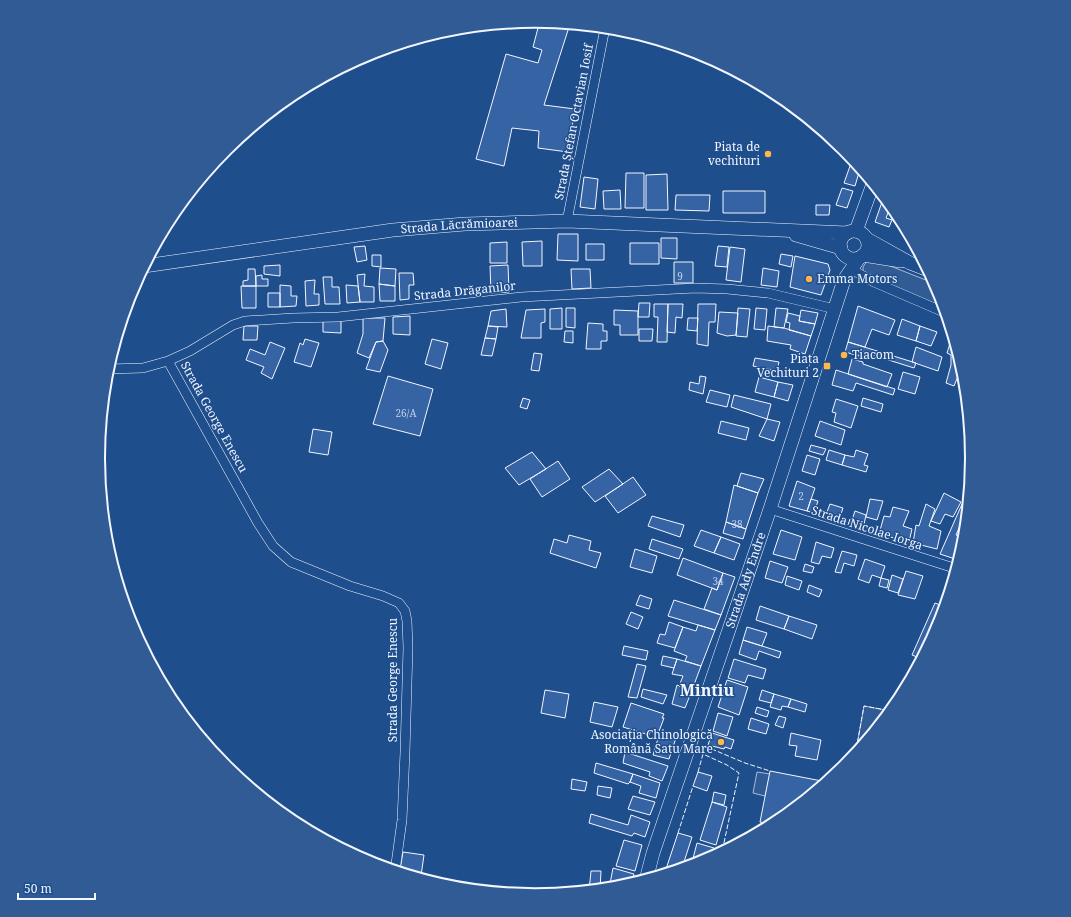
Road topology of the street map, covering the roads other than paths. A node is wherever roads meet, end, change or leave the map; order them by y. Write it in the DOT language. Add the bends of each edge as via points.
graph roads {
  1 [pos="604,34"];
  2 [pos="871,189"];
  3 [pos="566,221"];
  4 [pos="777,230"];
  5 [pos="852,232"];
  6 [pos="867,239"];
  7 [pos="842,250"];
  8 [pos="861,257"];
  9 [pos="910,262"];
  10 [pos="151,265"];
  11 [pos="922,267"];
  12 [pos="848,275"];
  13 [pos="835,309"];
  14 [pos="939,310"];
  15 [pos="168,361"];
  16 [pos="115,369"];
  17 [pos="770,509"];
  18 [pos="952,567"];
  19 [pos="396,866"];
  20 [pos="648,874"];
  1 -- 3 [label="street, Strada Ștefan Octavian Iosif"];
  2 -- 5 [label="main road"];
  3 -- 4 [label="main road, Strada Lăcrămioarei"];
  3 -- 10 [label="main road, Strada Lăcrămioarei" via="465,224 393,230"];
  4 -- 5 [label="main road, Strada Lăcrămioarei"];
  4 -- 7 [label="main road, Strada Lăcrămioarei"];
  5 -- 6 [label="main road" via="861,232"];
  5 -- 7 [label="main road" via="841,239"];
  6 -- 8 [label="main road" via="868,248"];
  6 -- 9 [label="main road"];
  7 -- 8 [label="main road" via="850,258"];
  7 -- 12 [label="main road, Strada Ady Endre"];
  8 -- 9 [label="main road"];
  8 -- 12 [label="main road, Strada Ady Endre"];
  9 -- 11 [label="main road"];
  12 -- 13 [label="main road, Strada Ady Endre"];
  12 -- 14 [label="street" via="874,282"];
  13 -- 15 [label="street, Strada Drăganilor" via="768,293 728,289 696,288 521,297 338,317 246,321 233,325"];
  13 -- 17 [label="main road, Strada Ady Endre"];
  15 -- 16 [label="street, Strada Drăganilor" via="143,368"];
  15 -- 19 [label="street, Strada George Enescu" via="272,546 291,562 350,586 383,596 399,603 405,611 408,648 405,752 402,820"];
  17 -- 18 [label="street, Strada Nicolae Iorga"];
  17 -- 20 [label="main road, Strada Ady Endre"];
}
